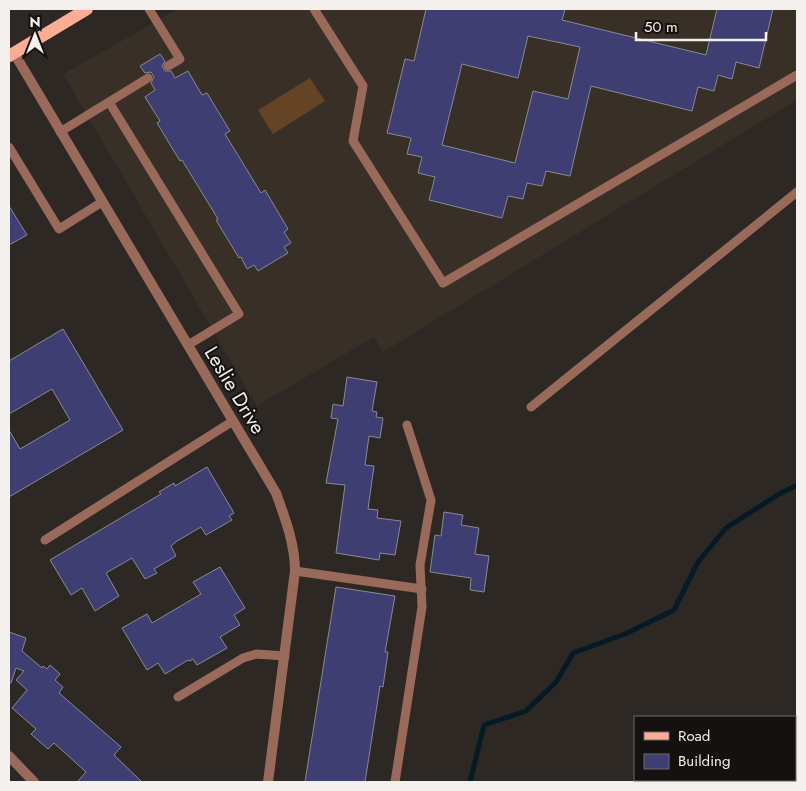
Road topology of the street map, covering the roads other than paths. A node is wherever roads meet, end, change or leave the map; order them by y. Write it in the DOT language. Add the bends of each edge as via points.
graph roads {
  1 [pos="87,9"];
  2 [pos="149,9"];
  3 [pos="314,9"];
  4 [pos="12,54"];
  5 [pos="168,66"];
  6 [pos="797,74"];
  7 [pos="148,78"];
  8 [pos="109,102"];
  9 [pos="60,132"];
  10 [pos="9,147"];
  11 [pos="797,192"];
  12 [pos="102,202"];
  13 [pos="188,345"];
  14 [pos="531,408"];
  15 [pos="233,421"];
  16 [pos="407,425"];
  17 [pos="45,540"];
  18 [pos="295,571"];
  19 [pos="422,589"];
  20 [pos="285,656"];
  21 [pos="178,696"];
  22 [pos="9,756"];
  23 [pos="34,782"];
  24 [pos="268,782"];
  25 [pos="395,782"];
  1 -- 4 [label="main road"];
  2 -- 5 [label="lane" via="180,59"];
  3 -- 6 [label="lane" via="363,86 353,141 443,283"];
  4 -- 9 [label="street, Leslie Drive"];
  7 -- 8 [label="lane"];
  8 -- 9 [label="lane"];
  8 -- 13 [label="lane" via="239,314"];
  9 -- 12 [label="street, Leslie Drive"];
  10 -- 12 [label="lane" via="59,230"];
  11 -- 14 [label="lane"];
  12 -- 13 [label="street, Leslie Drive"];
  13 -- 15 [label="street, Leslie Drive"];
  15 -- 17 [label="lane"];
  15 -- 18 [label="street, Leslie Drive" via="276,493 295,556"];
  16 -- 19 [label="lane" via="431,500 420,565"];
  18 -- 19 [label="lane"];
  18 -- 20 [label="street, Leslie Drive"];
  19 -- 25 [label="lane"];
  20 -- 21 [label="lane" via="256,654 243,658"];
  20 -- 24 [label="street, Leslie Drive"];
  22 -- 23 [label="street"];
}
